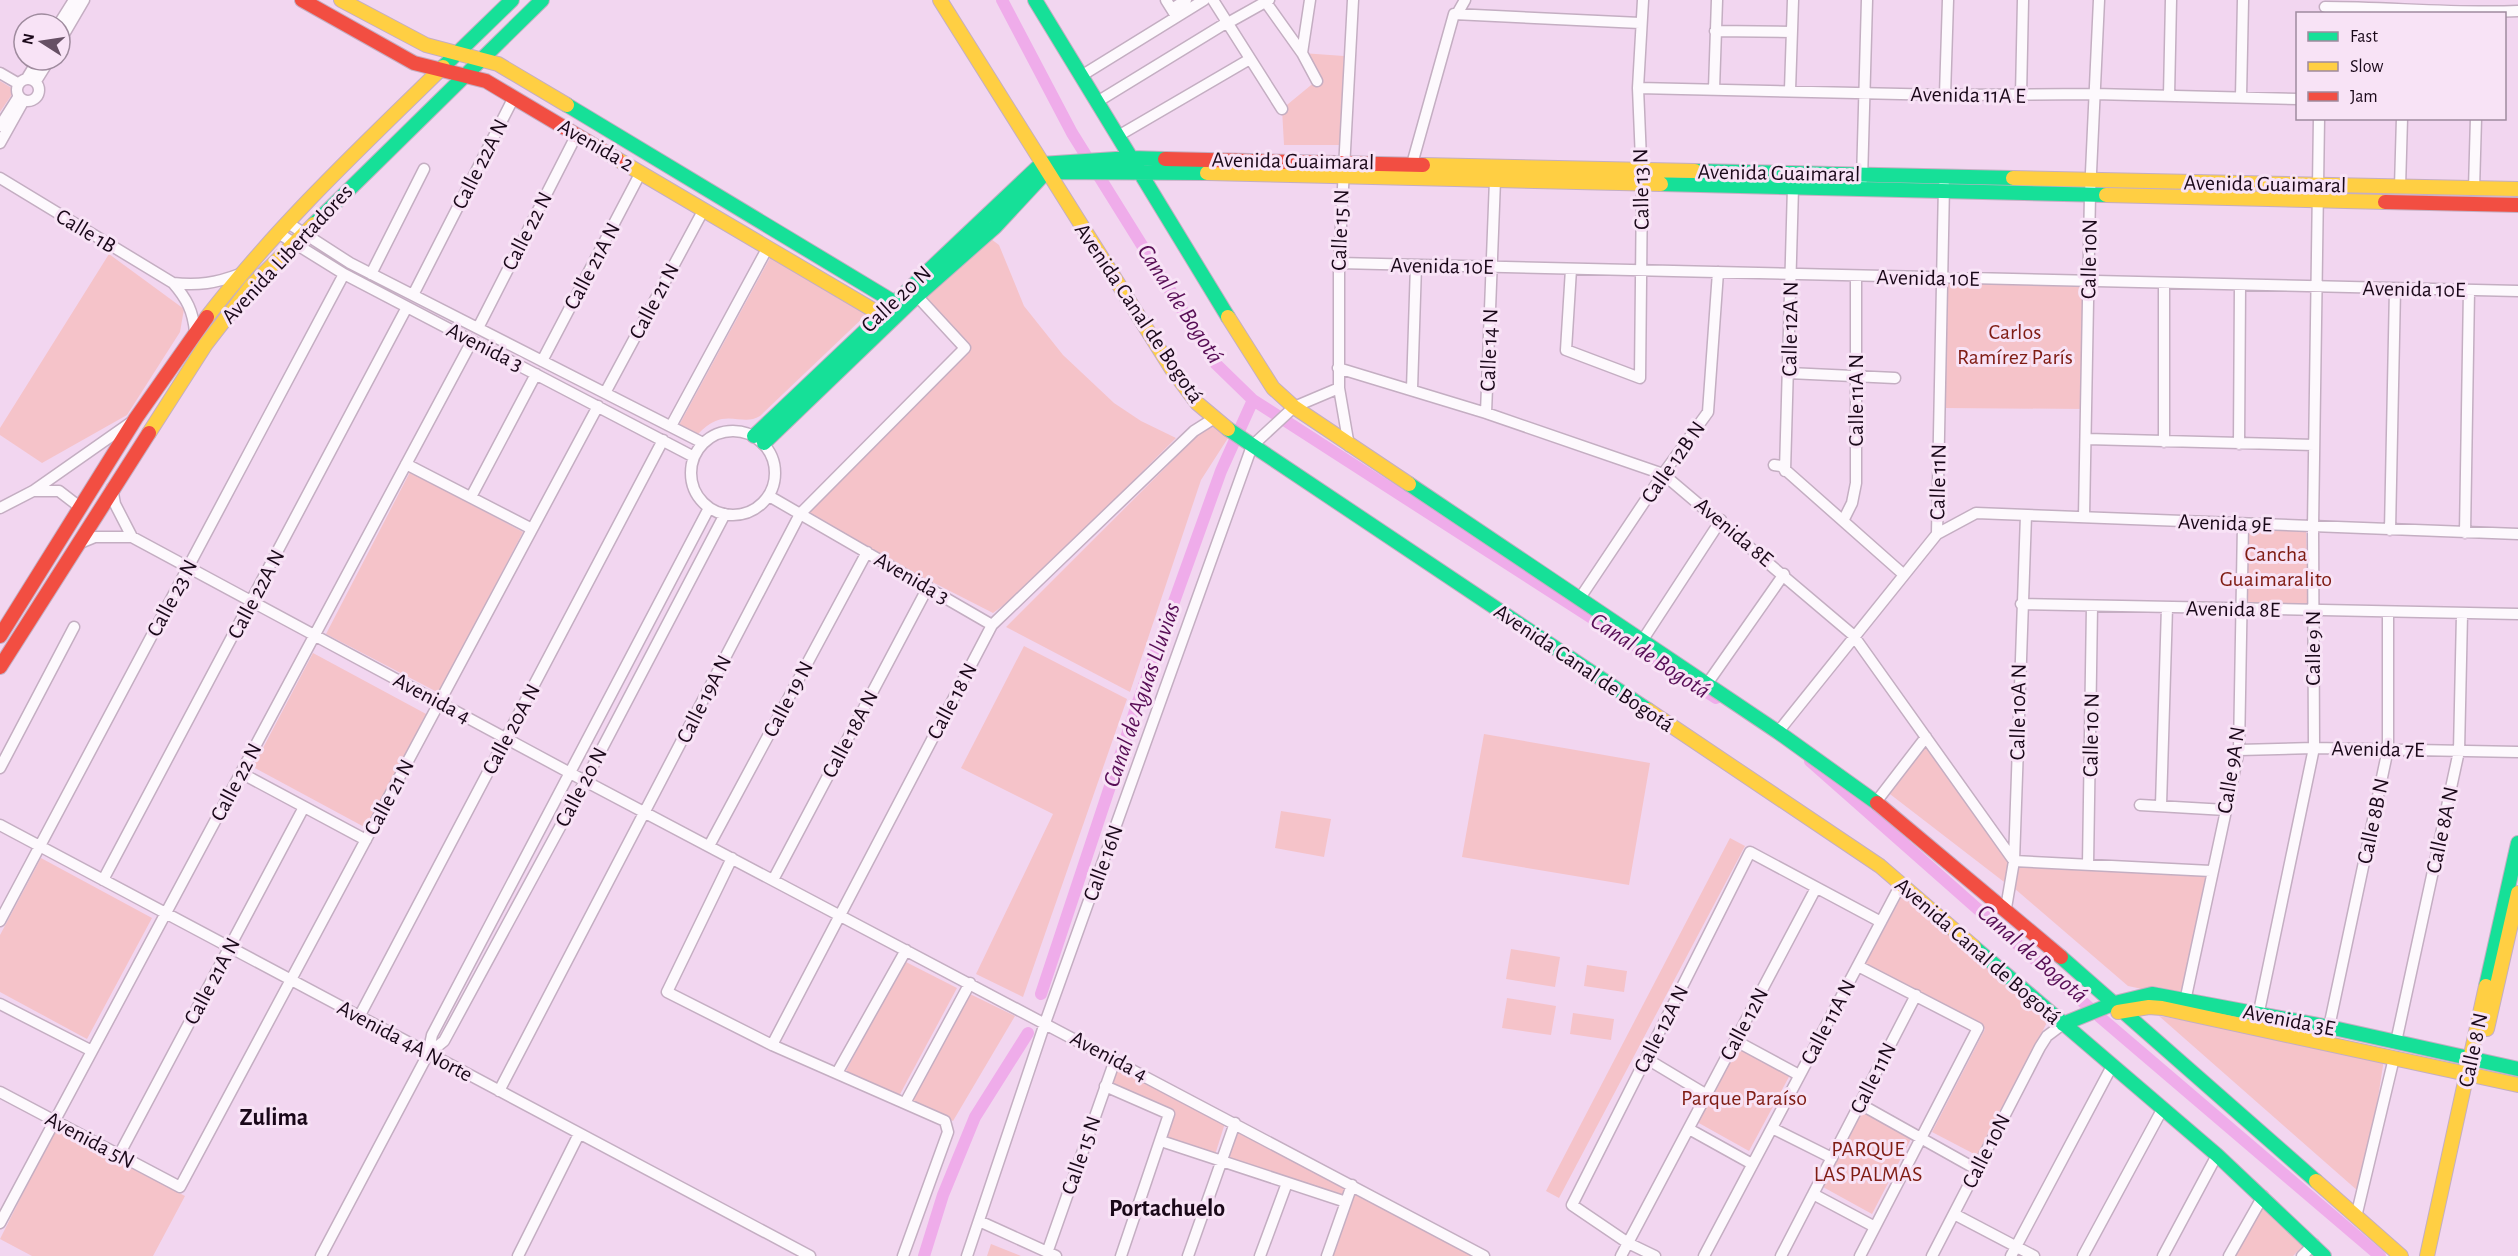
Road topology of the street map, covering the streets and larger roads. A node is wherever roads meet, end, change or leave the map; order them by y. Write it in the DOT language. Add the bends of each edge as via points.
graph roads {
  1 [pos="84,0"];
  2 [pos="302,0"];
  3 [pos="341,0"];
  4 [pos="512,0"];
  5 [pos="542,0"];
  6 [pos="940,0"];
  7 [pos="1035,0"];
  8 [pos="1186,0"];
  9 [pos="1204,0"];
  10 [pos="1213,0"];
  11 [pos="1310,0"];
  12 [pos="1353,0"];
  13 [pos="1466,0"];
  14 [pos="1643,0"];
  15 [pos="1717,0"];
  16 [pos="1793,0"];
  17 [pos="1868,0"];
  18 [pos="1948,0"];
  19 [pos="2023,0"];
  20 [pos="2099,0"];
  21 [pos="2171,0"];
  22 [pos="2243,0"];
  23 [pos="1267,1"];
  24 [pos="2324,7"];
  25 [pos="2403,7"];
  26 [pos="1171,8"];
  27 [pos="2518,11"];
  28 [pos="2466,12"];
  29 [pos="2498,12"];
  30 [pos="1455,14"];
  31 [pos="72,20"];
  32 [pos="1640,23"];
  33 [pos="1226,24"];
  34 [pos="1715,31"];
  35 [pos="1791,32"];
  36 [pos="457,52"];
  37 [pos="1302,53"];
  38 [pos="482,58"];
  39 [pos="1250,59"];
  40 [pos="439,71"];
  41 [pos="32,72"];
  42 [pos="36,72"];
  43 [pos="0,73"];
  44 [pos="465,74"];
  45 [pos="1081,76"];
  46 [pos="27,81"];
  47 [pos="1317,81"];
  48 [pos="1638,88"];
  49 [pos="1714,88"];
  50 [pos="1790,90"];
  51 [pos="1866,93"];
  52 [pos="2094,94"];
  53 [pos="1945,95"];
  54 [pos="2021,96"];
  55 [pos="2169,96"];
  56 [pos="514,97"];
  57 [pos="2241,97"];
  58 [pos="22,98"];
  59 [pos="2296,99"];
  60 [pos="1098,102"];
  61 [pos="1282,109"];
  62 [pos="2319,120"];
  63 [pos="2402,120"];
  64 [pos="2476,120"];
  65 [pos="0,126"];
  66 [pos="577,134"];
  67 [pos="1118,136"];
  68 [pos="0,143"];
  69 [pos="1129,164"];
  70 [pos="1412,164"];
  71 [pos="1048,168"];
  72 [pos="1343,169"];
  73 [pos="424,170"];
  74 [pos="641,172"];
  75 [pos="1642,176"];
  76 [pos="1944,176"];
  77 [pos="0,178"];
  78 [pos="1496,180"];
  79 [pos="2090,180"];
  80 [pos="1862,182"];
  81 [pos="2318,185"];
  82 [pos="1793,187"];
  83 [pos="2400,187"];
  84 [pos="2474,189"];
  85 [pos="2518,189"];
  86 [pos="1943,191"];
  87 [pos="2090,194"];
  88 [pos="2317,200"];
  89 [pos="2518,205"];
  90 [pos="704,209"];
  91 [pos="283,228"];
  92 [pos="299,238"];
  93 [pos="768,247"];
  94 [pos="1339,263"];
  95 [pos="1416,265"];
  96 [pos="1492,267"];
  97 [pos="1571,269"];
  98 [pos="1642,271"];
  99 [pos="1718,273"];
  100 [pos="240,274"];
  101 [pos="344,274"];
  102 [pos="371,274"];
  103 [pos="1791,274"];
  104 [pos="1856,277"];
  105 [pos="1941,278"];
  106 [pos="2089,281"];
  107 [pos="173,283"];
  108 [pos="2164,283"];
  109 [pos="2240,285"];
  110 [pos="2316,287"];
  111 [pos="2396,288"];
  112 [pos="2469,290"];
  113 [pos="2518,291"];
  114 [pos="413,295"];
  115 [pos="917,296"];
  116 [pos="894,302"];
  117 [pos="407,307"];
  118 [pos="880,314"];
  119 [pos="478,328"];
  120 [pos="195,332"];
  121 [pos="472,341"];
  122 [pos="542,361"];
  123 [pos="1338,368"];
  124 [pos="1789,373"];
  125 [pos="536,374"];
  126 [pos="1856,377"];
  127 [pos="1895,378"];
  128 [pos="1339,388"];
  129 [pos="1412,389"];
  130 [pos="605,393"];
  131 [pos="598,406"];
  132 [pos="1289,411"];
  133 [pos="1486,413"];
  134 [pos="136,418"];
  135 [pos="1218,423"];
  136 [pos="670,426"];
  137 [pos="2088,439"];
  138 [pos="663,440"];
  139 [pos="759,440"];
  140 [pos="1252,442"];
  141 [pos="2164,442"];
  142 [pos="703,443"];
  143 [pos="2240,444"];
  144 [pos="2314,445"];
  145 [pos="1349,446"];
  146 [pos="694,457"];
  147 [pos="406,464"];
  148 [pos="1774,465"];
  149 [pos="1785,471"];
  150 [pos="1663,474"];
  151 [pos="112,488"];
  152 [pos="33,490"];
  153 [pos="769,496"];
  154 [pos="471,497"];
  155 [pos="0,508"];
  156 [pos="81,508"];
  157 [pos="709,508"];
  158 [pos="725,514"];
  159 [pos="800,514"];
  160 [pos="2025,515"];
  161 [pos="2084,518"];
  162 [pos="1720,520"];
  163 [pos="1843,521"];
  164 [pos="2242,524"];
  165 [pos="2313,527"];
  166 [pos="532,529"];
  167 [pos="2390,530"];
  168 [pos="2465,533"];
  169 [pos="1937,534"];
  170 [pos="2518,534"];
  171 [pos="132,537"];
  172 [pos="77,544"];
  173 [pos="867,552"];
  174 [pos="188,567"];
  175 [pos="1784,574"];
  176 [pos="1903,574"];
  177 [pos="927,587"];
  178 [pos="1580,598"];
  179 [pos="252,601"];
  180 [pos="2021,604"];
  181 [pos="2092,606"];
  182 [pos="2167,607"];
  183 [pos="2241,609"];
  184 [pos="2313,611"];
  185 [pos="2388,612"];
  186 [pos="2462,614"];
  187 [pos="2518,614"];
  188 [pos="992,625"];
  189 [pos="74,627"];
  190 [pos="315,635"];
  191 [pos="1853,635"];
  192 [pos="0,636"];
  193 [pos="1642,641"];
  194 [pos="0,667"];
  195 [pos="1707,684"];
  196 [pos="440,702"];
  197 [pos="1778,732"];
  198 [pos="1926,737"];
  199 [pos="506,738"];
  200 [pos="2314,748"];
  201 [pos="2388,749"];
  202 [pos="2239,750"];
  203 [pos="2459,751"];
  204 [pos="2518,752"];
  205 [pos="0,768"];
  206 [pos="241,772"];
  207 [pos="571,773"];
  208 [pos="585,781"];
  209 [pos="1876,802"];
  210 [pos="2140,805"];
  211 [pos="2161,805"];
  212 [pos="304,807"];
  213 [pos="2226,810"];
  214 [pos="646,812"];
  215 [pos="0,825"];
  216 [pos="366,840"];
  217 [pos="2518,843"];
  218 [pos="40,846"];
  219 [pos="709,846"];
  220 [pos="732,858"];
  221 [pos="2014,861"];
  222 [pos="2088,865"];
  223 [pos="2211,871"];
  224 [pos="103,880"];
  225 [pos="773,880"];
  226 [pos="1901,884"];
  227 [pos="1816,888"];
  228 [pos="2518,893"];
  229 [pos="2006,908"];
  230 [pos="166,913"];
  231 [pos="838,915"];
  232 [pos="0,921"];
  233 [pos="1881,922"];
  234 [pos="230,948"];
  235 [pos="906,950"];
  236 [pos="1858,966"];
  237 [pos="291,980"];
  238 [pos="970,983"];
  239 [pos="1916,995"];
  240 [pos="0,1004"];
  241 [pos="2184,1006"];
  242 [pos="2112,1010"];
  243 [pos="2259,1014"];
  244 [pos="359,1017"];
  245 [pos="1046,1023"];
  246 [pos="2067,1027"];
  247 [pos="2329,1027"];
  248 [pos="2256,1028"];
  249 [pos="1736,1041"];
  250 [pos="2396,1042"];
  251 [pos="772,1045"];
  252 [pos="92,1052"];
  253 [pos="428,1054"];
  254 [pos="2394,1058"];
  255 [pos="1647,1059"];
  256 [pos="1115,1060"];
  257 [pos="2112,1066"];
  258 [pos="2474,1068"];
  259 [pos="2518,1069"];
  260 [pos="837,1073"];
  261 [pos="1799,1075"];
  262 [pos="2518,1084"];
  263 [pos="1105,1086"];
  264 [pos="500,1091"];
  265 [pos="0,1092"];
  266 [pos="1707,1095"];
  267 [pos="905,1103"];
  268 [pos="1860,1104"];
  269 [pos="2163,1108"];
  270 [pos="55,1121"];
  271 [pos="1235,1123"];
  272 [pos="1772,1128"];
  273 [pos="1689,1129"];
  274 [pos="579,1134"];
  275 [pos="1922,1138"];
  276 [pos="1161,1141"];
  277 [pos="119,1155"];
  278 [pos="2217,1155"];
  279 [pos="1832,1158"];
  280 [pos="1222,1161"];
  281 [pos="1752,1164"];
  282 [pos="1976,1169"];
  283 [pos="1287,1183"];
  284 [pos="1352,1185"];
  285 [pos="180,1187"];
  286 [pos="1813,1194"];
  287 [pos="2263,1196"];
  288 [pos="1346,1203"];
  289 [pos="1954,1214"];
  290 [pos="2356,1217"];
  291 [pos="979,1221"];
  292 [pos="0,1224"];
  293 [pos="1875,1227"];
  294 [pos="1628,1243"];
  295 [pos="2314,1244"];
  296 [pos="2014,1251"];
  297 [pos="1052,1253"];
  298 [pos="321,1256"];
  299 [pos="518,1256"];
  300 [pos="810,1256"];
  301 [pos="903,1256"];
  302 [pos="967,1256"];
  303 [pos="1121,1256"];
  304 [pos="1188,1256"];
  305 [pos="1260,1256"];
  306 [pos="1327,1256"];
  307 [pos="1485,1256"];
  308 [pos="1621,1256"];
  309 [pos="1655,1256"];
  310 [pos="1704,1256"];
  311 [pos="1781,1256"];
  312 [pos="1860,1256"];
  313 [pos="1932,1256"];
  314 [pos="2034,1256"];
  315 [pos="2083,1256"];
  316 [pos="2163,1256"];
  317 [pos="2229,1256"];
  318 [pos="2302,1256"];
  319 [pos="2324,1256"];
  320 [pos="2401,1256"];
  321 [pos="2427,1256"];
  322 [pos="2436,1256"];
  1 -- 31 [label="street"];
  2 -- 40 [label="street, Avenida 2" via="414,63"];
  3 -- 36 [label="street, Avenida 2" via="426,45"];
  4 -- 36 [label="street, Avenida Libertadores"];
  5 -- 38 [label="street, Avenida Libertadores"];
  6 -- 71 [label="street, Avenida Canal de Bogotá"];
  7 -- 45 [label="street"];
  8 -- 26 [label="street"];
  9 -- 26 [label="street"];
  10 -- 33 [label="street"];
  11 -- 37 [label="street"];
  12 -- 72 [label="street, Calle 15 N"];
  13 -- 30 [label="street"];
  14 -- 32 [label="street, Calle 13 N"];
  15 -- 34 [label="street"];
  16 -- 35 [label="street"];
  17 -- 51 [label="street"];
  18 -- 53 [label="street"];
  19 -- 54 [label="street"];
  20 -- 52 [label="street, Calle 10N"];
  21 -- 55 [label="street"];
  22 -- 57 [label="street"];
  23 -- 33 [label="street"];
  23 -- 37 [label="street"];
  24 -- 25 [label="street"];
  25 -- 28 [label="street"];
  26 -- 45 [label="street"];
  27 -- 29 [label="street"];
  30 -- 32 [label="street"];
  30 -- 70 [label="street"];
  32 -- 48 [label="street, Calle 13 N"];
  33 -- 39 [label="street"];
  33 -- 60 [label="street"];
  34 -- 35 [label="street"];
  34 -- 49 [label="street"];
  35 -- 50 [label="street"];
  36 -- 38 [label="street, Avenida 2"];
  36 -- 40 [label="street, Avenida Libertadores"];
  37 -- 47 [label="street"];
  38 -- 44 [label="street, Avenida Libertadores"];
  38 -- 116 [label="street, Avenida 2"];
  39 -- 61 [label="street"];
  39 -- 67 [label="street"];
  40 -- 44 [label="street, Avenida 2"];
  40 -- 91 [label="street, Avenida Libertadores"];
  41 -- 46 [label="street"];
  42 -- 46 [label="street"];
  43 -- 46 [label="street"];
  44 -- 56 [label="street, Avenida 2"];
  44 -- 92 [label="street, Avenida Libertadores"];
  45 -- 60 [label="street"];
  46 -- 58 [label="street"];
  46 -- 58 [label="street" via="39,88 38,96 32,100"];
  48 -- 49 [label="street, Avenida 11A E"];
  48 -- 75 [label="street, Calle 13 N"];
  49 -- 50 [label="street, Avenida 11A E"];
  50 -- 51 [label="street, Avenida 11A E"];
  51 -- 53 [label="street, Avenida 11A E"];
  51 -- 80 [label="street"];
  52 -- 54 [label="street, Avenida 11A E"];
  52 -- 55 [label="street, Avenida 11A E"];
  52 -- 79 [label="street, Calle 10N"];
  53 -- 54 [label="street, Avenida 11A E"];
  55 -- 57 [label="street, Avenida 11A E"];
  56 -- 66 [label="street, Avenida 2"];
  56 -- 114 [label="street, Calle 22A N"];
  57 -- 59 [label="street, Avenida 11A E"];
  58 -- 65 [label="street"];
  58 -- 68 [label="street"];
  60 -- 67 [label="street"];
  62 -- 81 [label="street, Calle 9 N"];
  63 -- 83 [label="street"];
  64 -- 84 [label="street"];
  66 -- 74 [label="street, Avenida 2"];
  66 -- 119 [label="street, Calle 22 N"];
  67 -- 69 [label="street"];
  69 -- 71 [label="street, Avenida Guaimaral"];
  69 -- 72 [label="street, Avenida Guaimaral"];
  69 -- 132 [label="street"];
  70 -- 72 [label="street, Avenida Guaimaral"];
  70 -- 75 [label="street, Avenida Guaimaral"];
  71 -- 115 [label="street, Calle 20 N" via="995,227"];
  71 -- 116 [label="street, Calle 20 N"];
  71 -- 135 [label="street, Avenida Canal de Bogotá" via="1173,371"];
  72 -- 78 [label="street, Avenida Guaimaral"];
  72 -- 94 [label="street, Calle 15 N"];
  73 -- 102 [label="street"];
  74 -- 90 [label="street, Avenida 2"];
  74 -- 122 [label="street, Calle 21A N"];
  75 -- 78 [label="street, Avenida Guaimaral"];
  75 -- 80 [label="street, Avenida Guaimaral"];
  75 -- 82 [label="street, Avenida Guaimaral"];
  75 -- 98 [label="street, Calle 13 N"];
  76 -- 79 [label="street, Avenida Guaimaral"];
  76 -- 80 [label="street, Avenida Guaimaral"];
  76 -- 86 [label="street, Calle 11N"];
  77 -- 107 [label="street, Calle 1B"];
  78 -- 96 [label="street, Calle 14 N"];
  79 -- 81 [label="street, Avenida Guaimaral"];
  79 -- 87 [label="street, Calle 10N"];
  80 -- 82 [label="street, Avenida Guaimaral"];
  80 -- 86 [label="street, Avenida Guaimaral"];
  81 -- 83 [label="street, Avenida Guaimaral"];
  81 -- 88 [label="street, Calle 9 N"];
  82 -- 103 [label="street, Calle 12A N"];
  83 -- 84 [label="street, Avenida Guaimaral"];
  84 -- 85 [label="street, Avenida Guaimaral"];
  86 -- 87 [label="street, Avenida Guaimaral"];
  86 -- 105 [label="street, Calle 11N"];
  87 -- 88 [label="street, Avenida Guaimaral"];
  87 -- 106 [label="street, Calle 10N"];
  88 -- 89 [label="street, Avenida Guaimaral"];
  88 -- 110 [label="street, Calle 9 N"];
  90 -- 93 [label="street, Avenida 2"];
  90 -- 130 [label="street, Calle 21 N"];
  91 -- 92 [label="street, Avenida 3"];
  91 -- 100 [label="street, Avenida Libertadores"];
  92 -- 101 [label="street, Avenida 3"];
  92 -- 102 [label="street, Avenida 3"];
  92 -- 151 [label="street, Avenida Libertadores" via="251,286 206,344"];
  93 -- 118 [label="street, Avenida 2"];
  93 -- 136 [label="street"];
  94 -- 95 [label="street, Avenida 10E"];
  94 -- 123 [label="street, Calle 15 N"];
  95 -- 96 [label="street, Avenida 10E"];
  95 -- 129 [label="street"];
  96 -- 97 [label="street, Avenida 10E"];
  96 -- 133 [label="street, Calle 14 N"];
  97 -- 98 [label="street, Avenida 10E"];
  97 -- 98 [label="street, Calle 13 N" via="1566,350 1640,378"];
  98 -- 99 [label="street, Avenida 10E"];
  99 -- 103 [label="street, Avenida 10E"];
  99 -- 150 [label="street, Calle 12B N" via="1708,412"];
  100 -- 107 [label="street, Calle 1B" via="196,286"];
  100 -- 120 [label="street, Avenida Libertadores"];
  101 -- 117 [label="street, Avenida 3"];
  101 -- 174 [label="street, Calle 23 N"];
  102 -- 114 [label="street, Avenida 3"];
  103 -- 104 [label="street, Avenida 10E"];
  103 -- 124 [label="street, Calle 12A N"];
  104 -- 105 [label="street, Avenida 10E"];
  104 -- 126 [label="street, Calle 11A N"];
  105 -- 106 [label="street, Avenida 10E"];
  105 -- 169 [label="street, Calle 11N"];
  106 -- 108 [label="street, Avenida 10E"];
  106 -- 137 [label="street, Calle 10N"];
  107 -- 120 [label="street, Calle 1B" via="193,314"];
  108 -- 109 [label="street, Avenida 10E"];
  108 -- 141 [label="street"];
  109 -- 110 [label="street, Avenida 10E"];
  109 -- 143 [label="street"];
  110 -- 111 [label="street, Avenida 10E"];
  110 -- 144 [label="street, Calle 9 N"];
  111 -- 112 [label="street, Avenida 10E"];
  111 -- 167 [label="street"];
  112 -- 113 [label="street, Avenida 10E"];
  112 -- 168 [label="street"];
  114 -- 119 [label="street, Avenida 3"];
  115 -- 139 [label="street, Calle 20 N"];
  115 -- 159 [label="street, Calle 19A N" via="964,348"];
  116 -- 118 [label="street, Calle 20 N"];
  117 -- 121 [label="street, Avenida 3"];
  117 -- 179 [label="street, Calle 22A N"];
  118 -- 139 [label="street, Calle 20 N"];
  119 -- 122 [label="street, Avenida 3"];
  120 -- 134 [label="street, Avenida Libertadores"];
  121 -- 125 [label="street, Avenida 3"];
  121 -- 147 [label="street, Calle 22 N"];
  122 -- 130 [label="street, Avenida 3"];
  123 -- 128 [label="street, Calle 15 N"];
  123 -- 129 [label="street, Avenida 8E"];
  124 -- 126 [label="street"];
  124 -- 149 [label="street, Calle 12A N"];
  125 -- 131 [label="street, Avenida 3"];
  125 -- 154 [label="street"];
  126 -- 127 [label="street"];
  126 -- 163 [label="street, Calle 11A N" via="1856,483"];
  128 -- 132 [label="street"];
  128 -- 145 [label="street, Calle 15 N"];
  129 -- 133 [label="street, Avenida 8E"];
  130 -- 136 [label="street, Avenida 3"];
  131 -- 138 [label="street, Avenida 3"];
  131 -- 166 [label="street, Calle 21 N"];
  132 -- 140 [label="street, Calle 16N"];
  132 -- 145 [label="street"];
  133 -- 150 [label="street, Avenida 8E"];
  134 -- 152 [label="street"];
  134 -- 156 [label="street, Avenida Libertadores"];
  135 -- 140 [label="street, Avenida Canal de Bogotá"];
  135 -- 188 [label="street, Calle 18 N" via="1194,431"];
  136 -- 142 [label="street, Avenida 3"];
  137 -- 141 [label="street"];
  137 -- 161 [label="street, Calle 10N"];
  138 -- 146 [label="street, Avenida 3"];
  138 -- 199 [label="street, Calle 20A N"];
  139 -- 142 [label="street" via="741,431 727,431"];
  139 -- 153 [label="street" via="772,455 775,469 775,483"];
  140 -- 226 [label="street, Avenida Canal de Bogotá" via="1880,866"];
  140 -- 245 [label="street, Calle 16N"];
  141 -- 143 [label="street"];
  142 -- 146 [label="street"];
  143 -- 144 [label="street"];
  144 -- 165 [label="street, Calle 9 N"];
  145 -- 178 [label="street"];
  146 -- 157 [label="street" via="693,485"];
  147 -- 154 [label="street"];
  147 -- 190 [label="street, Calle 22 N"];
  148 -- 149 [label="street"];
  149 -- 163 [label="street"];
  150 -- 162 [label="street, Avenida 8E"];
  150 -- 178 [label="street, Calle 12B N"];
  151 -- 171 [label="street" via="115,504"];
  151 -- 172 [label="street, Avenida Libertadores"];
  152 -- 155 [label="street"];
  152 -- 156 [label="street" via="59,491"];
  153 -- 158 [label="street" via="750,512"];
  153 -- 159 [label="street, Avenida 3"];
  154 -- 166 [label="street"];
  156 -- 192 [label="street, Avenida Libertadores"];
  157 -- 158 [label="street"];
  157 -- 207 [label="street, Calle 20 N"];
  158 -- 208 [label="street, Calle 20 N"];
  159 -- 173 [label="street, Avenida 3"];
  159 -- 214 [label="street, Calle 19A N"];
  160 -- 161 [label="street, Avenida 9E"];
  160 -- 169 [label="street, Avenida 9E" via="1976,513"];
  160 -- 180 [label="street, Calle 10A N"];
  161 -- 164 [label="street, Avenida 9E"];
  162 -- 175 [label="street, Avenida 8E"];
  162 -- 193 [label="street"];
  163 -- 176 [label="street"];
  164 -- 165 [label="street, Avenida 9E"];
  164 -- 183 [label="street, Calle 9A N"];
  165 -- 167 [label="street, Avenida 9E"];
  165 -- 184 [label="street, Calle 9 N"];
  166 -- 196 [label="street, Calle 21 N"];
  167 -- 168 [label="street, Avenida 9E"];
  168 -- 170 [label="street, Avenida 9E"];
  169 -- 176 [label="street, Calle 11N"];
  171 -- 172 [label="street, Avenida 4" via="94,537"];
  171 -- 174 [label="street, Avenida 4"];
  172 -- 194 [label="street, Avenida Libertadores"];
  173 -- 177 [label="street, Avenida 3"];
  173 -- 219 [label="street, Calle 19 N"];
  174 -- 179 [label="street, Avenida 4"];
  174 -- 218 [label="street, Calle 23 N"];
  175 -- 191 [label="street, Avenida 8E"];
  175 -- 195 [label="street"];
  176 -- 191 [label="street, Calle 11N"];
  177 -- 188 [label="street, Avenida 3"];
  177 -- 225 [label="street, Calle 18A N"];
  178 -- 193 [label="street"];
  179 -- 190 [label="street, Avenida 4"];
  179 -- 224 [label="street, Calle 22A N"];
  180 -- 181 [label="street, Avenida 8E"];
  180 -- 221 [label="street, Calle 10A N"];
  181 -- 182 [label="street, Avenida 8E"];
  181 -- 222 [label="street, Calle 10 N"];
  182 -- 183 [label="street, Avenida 8E"];
  182 -- 211 [label="street"];
  183 -- 184 [label="street, Avenida 8E"];
  183 -- 202 [label="street, Calle 9A N"];
  184 -- 185 [label="street, Avenida 8E"];
  184 -- 200 [label="street, Calle 9 N"];
  185 -- 186 [label="street, Avenida 8E"];
  185 -- 201 [label="street, Calle 8B N"];
  186 -- 187 [label="street, Avenida 8E"];
  186 -- 203 [label="street, Calle 8A N"];
  188 -- 231 [label="street, Calle 18 N"];
  189 -- 205 [label="street"];
  190 -- 196 [label="street, Avenida 4"];
  190 -- 206 [label="street, Calle 22 N"];
  191 -- 197 [label="street, Calle 11N"];
  191 -- 198 [label="street, Avenida 8E"];
  193 -- 195 [label="street"];
  195 -- 197 [label="street"];
  196 -- 199 [label="street, Avenida 4"];
  196 -- 216 [label="street, Calle 21 N"];
  197 -- 209 [label="street"];
  198 -- 209 [label="street"];
  198 -- 221 [label="street, Avenida 8E"];
  199 -- 207 [label="street, Avenida 4"];
  199 -- 244 [label="street, Calle 20A N"];
  200 -- 201 [label="street, Avenida 7E"];
  200 -- 202 [label="street, Avenida 7E"];
  200 -- 243 [label="street, Calle 9 N"];
  201 -- 203 [label="street, Avenida 7E"];
  201 -- 247 [label="street, Calle 8B N"];
  202 -- 213 [label="street, Calle 9A N"];
  203 -- 204 [label="street, Avenida 7E"];
  203 -- 250 [label="street, Calle 8A N"];
  206 -- 212 [label="street"];
  206 -- 230 [label="street, Calle 22 N"];
  207 -- 208 [label="street, Avenida 4"];
  207 -- 253 [label="street, Calle 20 N" via="432,1035"];
  208 -- 214 [label="street, Avenida 4"];
  208 -- 253 [label="street, Calle 20 N" via="444,1041"];
  209 -- 229 [label="street"];
  210 -- 211 [label="street"];
  211 -- 213 [label="street"];
  212 -- 216 [label="street"];
  212 -- 234 [label="street, Calle 21A N"];
  213 -- 223 [label="street, Calle 9A N"];
  214 -- 219 [label="street, Avenida 4"];
  214 -- 264 [label="street, Calle 19A N"];
  215 -- 218 [label="street, Avenida 4A Norte"];
  216 -- 237 [label="street, Calle 21 N"];
  217 -- 258 [label="street, Calle 8 N"];
  218 -- 224 [label="street, Avenida 4A Norte"];
  218 -- 232 [label="street, Calle 23 N"];
  219 -- 220 [label="street, Avenida 4"];
  220 -- 225 [label="street, Avenida 4"];
  220 -- 251 [label="street" via="667,992"];
  221 -- 222 [label="street"];
  221 -- 229 [label="street, Calle 10A N"];
  222 -- 223 [label="street"];
  223 -- 241 [label="street, Calle 9A N"];
  224 -- 230 [label="street, Avenida 4A Norte"];
  225 -- 231 [label="street, Avenida 4"];
  226 -- 233 [label="street, Calle 11A N"];
  226 -- 246 [label="street, Avenida Canal de Bogotá"];
  227 -- 233 [label="street"];
  227 -- 249 [label="street, Calle 12N"];
  227 -- 255 [label="street, Calle 12A N" via="1750,852"];
  228 -- 258 [label="street, Calle 8 N"];
  229 -- 242 [label="street"];
  230 -- 234 [label="street, Avenida 4A Norte"];
  230 -- 252 [label="street, Calle 22 N"];
  231 -- 235 [label="street, Avenida 4"];
  231 -- 251 [label="street, Calle 18 N"];
  233 -- 236 [label="street, Calle 11A N"];
  234 -- 237 [label="street, Avenida 4A Norte"];
  234 -- 277 [label="street, Calle 21A N"];
  235 -- 238 [label="street, Avenida 4"];
  235 -- 260 [label="street"];
  236 -- 239 [label="street"];
  236 -- 261 [label="street, Calle 11A N"];
  237 -- 244 [label="street, Avenida 4A Norte"];
  237 -- 285 [label="street, Calle 21 N"];
  238 -- 245 [label="street, Avenida 4"];
  238 -- 267 [label="street"];
  239 -- 268 [label="street, Calle 11N"];
  239 -- 275 [label="street" via="1978,1029"];
  240 -- 252 [label="street"];
  241 -- 242 [label="street, Avenida 3E"];
  241 -- 243 [label="street, Avenida 3E"];
  241 -- 248 [label="street, Avenida 3E"];
  242 -- 246 [label="street, Avenida 3E"];
  242 -- 290 [label="street"];
  243 -- 247 [label="street, Avenida 3E"];
  243 -- 248 [label="street, Calle 9 N"];
  244 -- 253 [label="street, Avenida 4A Norte"];
  245 -- 256 [label="street, Avenida 4"];
  245 -- 291 [label="street, Calle 16N"];
  246 -- 257 [label="street, Avenida Canal de Bogotá"];
  246 -- 282 [label="street, Calle 10N" via="2047,1036"];
  247 -- 250 [label="street, Avenida 3E"];
  248 -- 254 [label="street, Avenida 3E"];
  249 -- 261 [label="street"];
  249 -- 266 [label="street, Calle 12N"];
  250 -- 258 [label="street, Avenida 3E"];
  251 -- 260 [label="street"];
  252 -- 270 [label="street, Calle 22 N"];
  253 -- 264 [label="street, Avenida 4A Norte"];
  253 -- 298 [label="street, Calle 20 N"];
  254 -- 258 [label="street, Avenida 3E"];
  254 -- 290 [label="street"];
  255 -- 266 [label="street"];
  255 -- 294 [label="street, Calle 12A N" via="1572,1206"];
  256 -- 263 [label="street, Calle 15 N"];
  256 -- 271 [label="street, Avenida 4"];
  257 -- 269 [label="street, Avenida Canal de Bogotá"];
  257 -- 296 [label="street"];
  258 -- 259 [label="street, Avenida 3E"];
  258 -- 262 [label="street, Avenida 3E"];
  258 -- 321 [label="street, Calle 8 N"];
  258 -- 322 [label="street, Calle 8 N"];
  260 -- 267 [label="street"];
  261 -- 272 [label="street, Calle 11A N"];
  263 -- 276 [label="street" via="1169,1114"];
  263 -- 297 [label="street, Calle 15 N"];
  264 -- 274 [label="street, Avenida 4A Norte"];
  265 -- 270 [label="street, Avenida 5N"];
  266 -- 273 [label="street, Calle 12N"];
  267 -- 301 [label="street" via="945,1121 948,1132"];
  268 -- 275 [label="street"];
  268 -- 279 [label="street, Calle 11N"];
  269 -- 278 [label="street, Avenida Canal de Bogotá"];
  269 -- 315 [label="street"];
  270 -- 277 [label="street, Avenida 5N"];
  270 -- 292 [label="street, Calle 22 N"];
  271 -- 280 [label="street"];
  271 -- 284 [label="street, Avenida 4"];
  272 -- 279 [label="street"];
  272 -- 281 [label="street, Calle 11A N"];
  273 -- 281 [label="street"];
  273 -- 294 [label="street, Calle 12N"];
  274 -- 299 [label="street"];
  274 -- 300 [label="street, Avenida 4A Norte"];
  275 -- 282 [label="street"];
  275 -- 293 [label="street"];
  276 -- 280 [label="street"];
  276 -- 303 [label="street"];
  277 -- 285 [label="street, Avenida 5N"];
  278 -- 287 [label="street, Avenida Canal de Bogotá"];
  278 -- 316 [label="street"];
  279 -- 286 [label="street, Calle 11N"];
  280 -- 283 [label="street"];
  280 -- 304 [label="street"];
  281 -- 310 [label="street, Calle 11A N"];
  282 -- 289 [label="street, Calle 10N"];
  283 -- 288 [label="street"];
  283 -- 305 [label="street"];
  284 -- 288 [label="street"];
  284 -- 307 [label="street, Avenida 4"];
  286 -- 293 [label="street"];
  286 -- 311 [label="street, Calle 11N"];
  287 -- 295 [label="street, Avenida Canal de Bogotá"];
  287 -- 317 [label="street"];
  288 -- 306 [label="street"];
  289 -- 296 [label="street"];
  289 -- 313 [label="street, Calle 10N"];
  290 -- 320 [label="street"];
  291 -- 297 [label="street"];
  291 -- 302 [label="street, Calle 16N"];
  293 -- 312 [label="street"];
  294 -- 308 [label="street, Calle 12N"];
  294 -- 309 [label="street"];
  295 -- 318 [label="street"];
  295 -- 319 [label="street, Avenida Canal de Bogotá"];
  296 -- 314 [label="street"];
}
